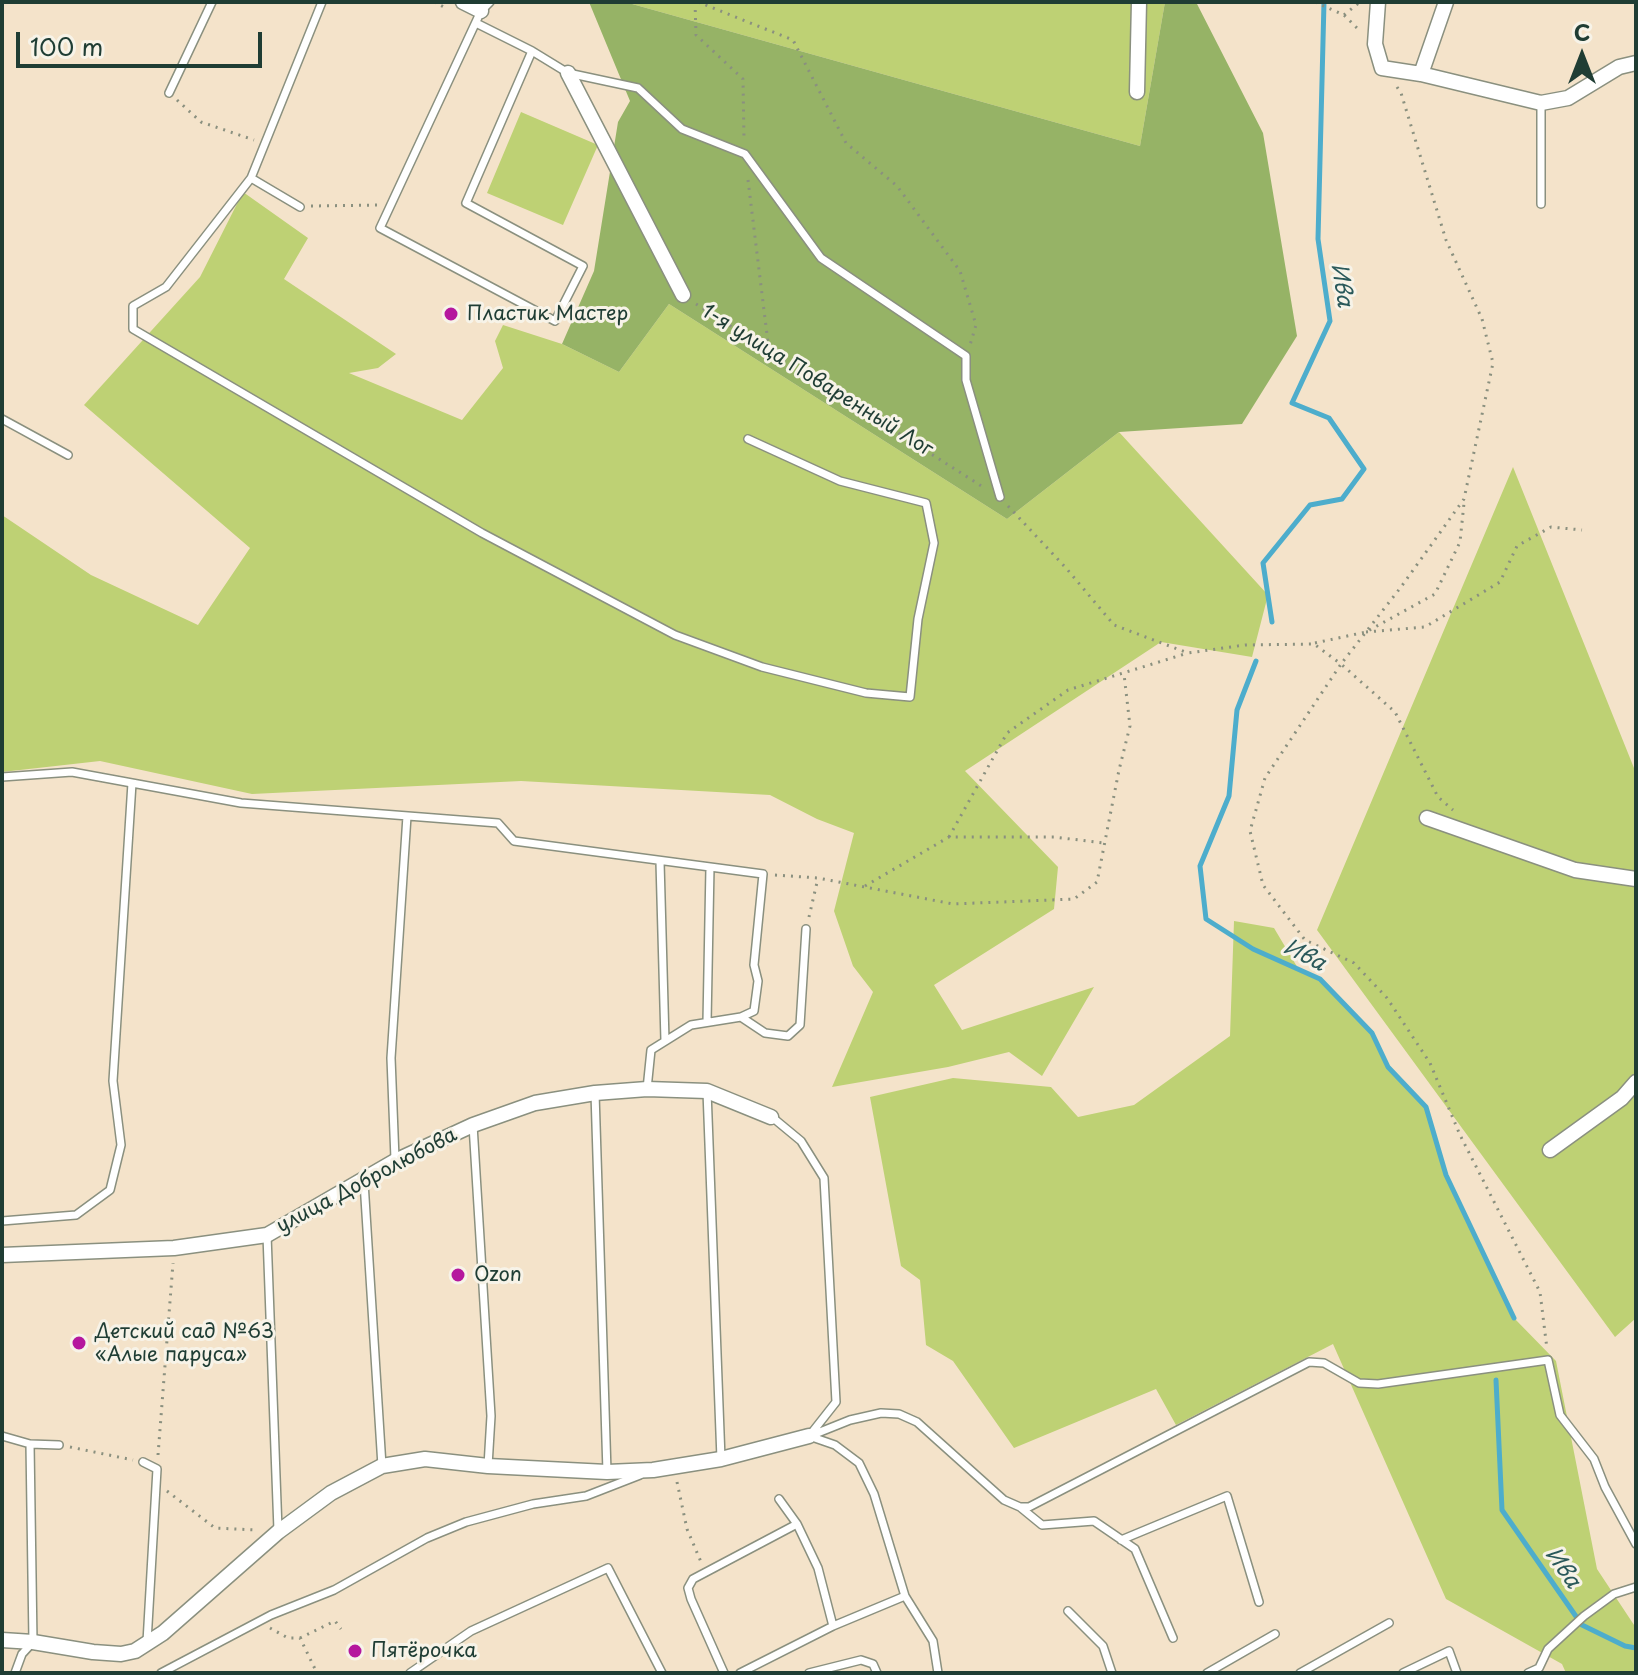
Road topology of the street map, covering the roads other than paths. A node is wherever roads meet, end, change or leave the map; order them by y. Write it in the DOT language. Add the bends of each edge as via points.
graph roads {
  1 [pos="212,2"];
  2 [pos="322,2"];
  3 [pos="463,2"];
  4 [pos="1139,2"];
  5 [pos="1378,2"];
  6 [pos="1446,2"];
  7 [pos="482,12"];
  8 [pos="532,51"];
  9 [pos="1636,63"];
  10 [pos="568,73"];
  11 [pos="1421,74"];
  12 [pos="1137,92"];
  13 [pos="169,93"];
  14 [pos="1541,103"];
  15 [pos="251,178"];
  16 [pos="1541,204"];
  17 [pos="300,207"];
  18 [pos="683,295"];
  19 [pos="2,419"];
  20 [pos="748,439"];
  21 [pos="68,455"];
  22 [pos="1000,497"];
  23 [pos="2,777"];
  24 [pos="132,783"];
  25 [pos="407,816"];
  26 [pos="1427,818"];
  27 [pos="660,862"];
  28 [pos="710,867"];
  29 [pos="1636,879"];
  30 [pos="806,929"];
  31 [pos="741,1017"];
  32 [pos="707,1022"];
  33 [pos="665,1041"];
  34 [pos="1636,1082"];
  35 [pos="647,1089"];
  36 [pos="707,1091"];
  37 [pos="595,1093"];
  38 [pos="771,1117"];
  39 [pos="473,1125"];
  40 [pos="1550,1150"];
  41 [pos="395,1161"];
  42 [pos="364,1182"];
  43 [pos="2,1221"];
  44 [pos="267,1235"];
  45 [pos="2,1255"];
  46 [pos="2,1436"];
  47 [pos="809,1436"];
  48 [pos="30,1444"];
  49 [pos="59,1445"];
  50 [pos="721,1459"];
  51 [pos="143,1462"];
  52 [pos="382,1466"];
  53 [pos="488,1466"];
  54 [pos="653,1470"];
  55 [pos="607,1472"];
  56 [pos="779,1499"];
  57 [pos="1020,1507"];
  58 [pos="797,1524"];
  59 [pos="278,1532"];
  60 [pos="1121,1540"];
  61 [pos="1636,1544"];
  62 [pos="1636,1587"];
  63 [pos="905,1596"];
  64 [pos="1259,1602"];
  65 [pos="1068,1611"];
  66 [pos="1389,1623"];
  67 [pos="833,1626"];
  68 [pos="1275,1634"];
  69 [pos="1173,1638"];
  70 [pos="2,1640"];
  71 [pos="33,1642"];
  72 [pos="146,1645"];
  73 [pos="423,1670"];
  74 [pos="15,1673"];
  75 [pos="161,1673"];
  76 [pos="410,1673"];
  77 [pos="662,1673"];
  78 [pos="724,1673"];
  79 [pos="740,1673"];
  80 [pos="809,1673"];
  81 [pos="877,1673"];
  82 [pos="938,1673"];
  83 [pos="1112,1673"];
  84 [pos="1207,1673"];
  85 [pos="1300,1673"];
  86 [pos="1403,1673"];
  87 [pos="1457,1673"];
  88 [pos="1528,1673"];
  1 -- 13 [label="lane"];
  2 -- 15 [label="lane"];
  3 -- 7 [label="street"];
  4 -- 12 [label="street"];
  5 -- 11 [label="street" via="1375,44 1382,68"];
  6 -- 11 [label="street"];
  7 -- 8 [label="lane"];
  7 -- 8 [label="lane" via="380,228 555,321 583,266 466,203"];
  8 -- 10 [label="lane"];
  9 -- 14 [label="street" via="1619,67 1568,98"];
  10 -- 18 [label="street, 1-я улица Поваренный Лог"];
  10 -- 22 [label="lane" via="638,88 682,129 745,154 821,258 966,356 966,380"];
  11 -- 14 [label="street"];
  14 -- 16 [label="lane"];
  15 -- 17 [label="lane"];
  15 -- 20 [label="lane" via="166,287 133,306 133,329 482,533 675,635 762,667 866,693 910,697 918,619 934,543 926,503 840,481"];
  19 -- 21 [label="lane"];
  23 -- 24 [label="lane" via="72,772"];
  24 -- 25 [label="lane" via="241,803"];
  24 -- 43 [label="lane" via="113,1081 121,1145 110,1190 76,1215"];
  25 -- 27 [label="lane" via="498,823 514,841"];
  25 -- 41 [label="lane" via="391,1058"];
  26 -- 29 [label="street" via="1575,870"];
  27 -- 28 [label="lane"];
  27 -- 33 [label="lane"];
  28 -- 31 [label="lane" via="763,874 754,1011"];
  28 -- 32 [label="lane"];
  30 -- 31 [label="lane" via="800,1025 788,1036 765,1033"];
  31 -- 32 [label="lane"];
  32 -- 33 [label="lane"];
  33 -- 35 [label="lane" via="651,1050"];
  34 -- 40 [label="street"];
  35 -- 36 [label="street, улица Добролюбова"];
  35 -- 37 [label="street, улица Добролюбова"];
  36 -- 38 [label="street, улица Добролюбова"];
  36 -- 50 [label="lane"];
  37 -- 39 [label="street, улица Добролюбова" via="535,1103"];
  37 -- 55 [label="lane"];
  38 -- 47 [label="lane" via="801,1141 824,1178 836,1402"];
  39 -- 41 [label="street, улица Добролюбова"];
  39 -- 53 [label="lane" via="491,1416"];
  41 -- 42 [label="street, улица Добролюбова"];
  42 -- 44 [label="street, улица Добролюбова"];
  42 -- 52 [label="lane"];
  44 -- 45 [label="street, улица Добролюбова" via="174,1248"];
  44 -- 59 [label="lane"];
  46 -- 48 [label="lane"];
  47 -- 50 [label="street"];
  47 -- 57 [label="lane" via="850,1420 899,1414 917,1422 1004,1500"];
  47 -- 63 [label="lane" via="835,1445 859,1463 874,1494"];
  48 -- 49 [label="lane"];
  48 -- 71 [label="lane"];
  50 -- 54 [label="street"];
  51 -- 72 [label="lane" via="157,1469"];
  52 -- 53 [label="street" via="425,1459"];
  52 -- 59 [label="street" via="331,1493"];
  53 -- 55 [label="street"];
  54 -- 55 [label="street"];
  54 -- 75 [label="lane" via="586,1496 533,1504 427,1538 334,1590 271,1615"];
  56 -- 58 [label="lane"];
  57 -- 60 [label="lane" via="1042,1525 1094,1521"];
  57 -- 61 [label="lane" via="1037,1505 1309,1362 1324,1363 1368,1384 1548,1360 1560,1415 1594,1459"];
  58 -- 67 [label="lane" via="818,1568"];
  58 -- 78 [label="lane" via="693,1579 688,1588"];
  59 -- 72 [label="street"];
  60 -- 64 [label="lane" via="1227,1496"];
  60 -- 69 [label="lane" via="1135,1549"];
  62 -- 88 [label="lane" via="1614,1594 1584,1616 1548,1649 1539,1668"];
  63 -- 67 [label="lane"];
  63 -- 82 [label="lane" via="933,1641"];
  65 -- 83 [label="lane" via="1103,1646"];
  66 -- 85 [label="lane"];
  67 -- 79 [label="lane"];
  68 -- 84 [label="lane"];
  70 -- 71 [label="street"];
  71 -- 72 [label="street" via="121,1654"];
  71 -- 74 [label="lane"];
  73 -- 76 [label="lane"];
  73 -- 77 [label="lane" via="471,1631 608,1568"];
  80 -- 81 [label="lane" via="861,1660 873,1664"];
  86 -- 87 [label="lane" via="1449,1651"];
}
